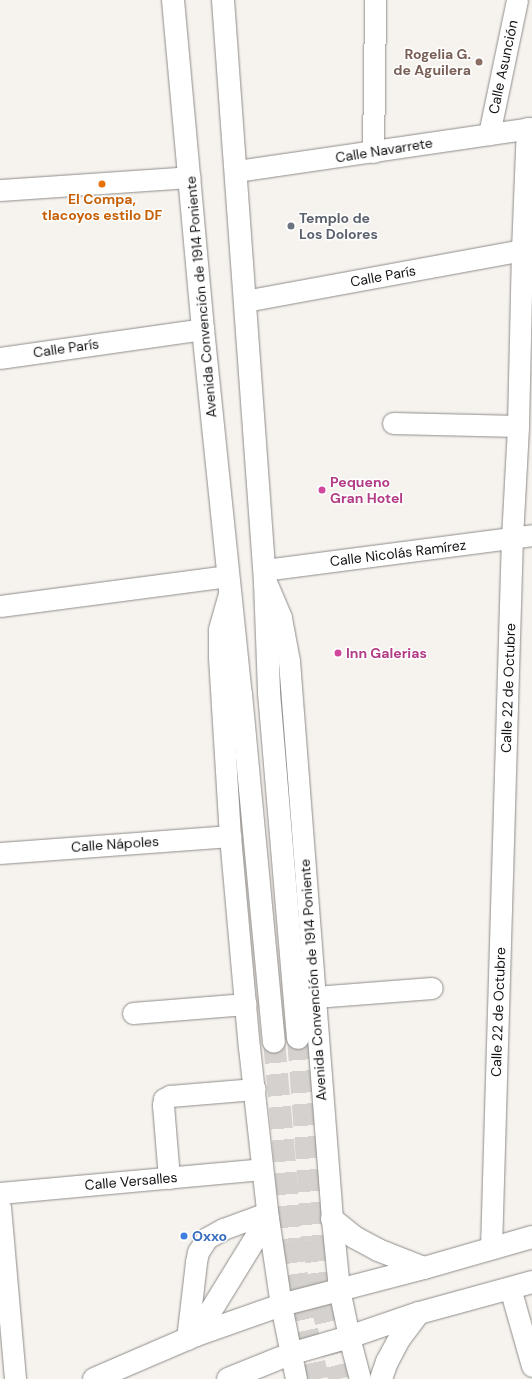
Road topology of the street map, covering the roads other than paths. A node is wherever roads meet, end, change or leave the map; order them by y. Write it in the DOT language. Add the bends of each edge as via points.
graph roads {
  1 [pos="173,0"];
  2 [pos="223,0"];
  3 [pos="376,0"];
  4 [pos="517,0"];
  5 [pos="530,128"];
  6 [pos="489,134"];
  7 [pos="373,152"];
  8 [pos="236,171"];
  9 [pos="190,177"];
  10 [pos="0,190"];
  11 [pos="522,250"];
  12 [pos="245,301"];
  13 [pos="203,329"];
  14 [pos="0,358"];
  15 [pos="393,423"];
  16 [pos="518,426"];
  17 [pos="522,536"];
  18 [pos="265,576"];
  19 [pos="228,585"];
  20 [pos="0,606"];
  21 [pos="230,836"];
  22 [pos="0,853"];
  23 [pos="432,988"];
  24 [pos="315,997"];
  25 [pos="246,1004"];
  26 [pos="133,1013"];
  27 [pos="298,1038"];
  28 [pos="274,1041"];
  29 [pos="255,1089"];
  30 [pos="262,1168"];
  31 [pos="170,1178"];
  32 [pos="0,1193"];
  33 [pos="0,1207"];
  34 [pos="268,1215"];
  35 [pos="332,1219"];
  36 [pos="532,1237"];
  37 [pos="491,1248"];
  38 [pos="424,1268"];
  39 [pos="532,1282"];
  40 [pos="510,1288"];
  41 [pos="339,1289"];
  42 [pos="281,1305"];
  43 [pos="420,1312"];
  44 [pos="192,1337"];
  45 [pos="349,1337"];
  46 [pos="290,1354"];
  47 [pos="532,1366"];
  48 [pos="15,1379"];
  49 [pos="94,1379"];
  50 [pos="228,1379"];
  51 [pos="296,1379"];
  52 [pos="360,1379"];
  53 [pos="382,1379"];
  1 -- 9 [label="main road, Avenida Convención de 1914 Poniente"];
  2 -- 8 [label="main road, Avenida Convención de 1914 Poniente"];
  3 -- 7 [label="street"];
  4 -- 6 [label="street, Calle Asunción"];
  5 -- 6 [label="street, Calle Navarrete"];
  5 -- 11 [label="street, Calle 22 de Octubre"];
  6 -- 7 [label="street, Calle Navarrete"];
  7 -- 8 [label="street, Calle Navarrete"];
  8 -- 12 [label="main road, Avenida Convención de 1914 Poniente"];
  9 -- 10 [label="street"];
  9 -- 13 [label="main road, Avenida Convención de 1914 Poniente"];
  11 -- 12 [label="street, Calle París"];
  11 -- 16 [label="street, Calle 22 de Octubre"];
  12 -- 18 [label="main road, Avenida Convención de 1914 Poniente"];
  13 -- 14 [label="street, Calle París"];
  13 -- 19 [label="main road, Avenida Convención de 1914 Poniente"];
  15 -- 16 [label="street"];
  16 -- 17 [label="street, Calle 22 de Octubre"];
  17 -- 18 [label="street, Calle Nicolás Ramírez"];
  17 -- 37 [label="street, Calle 22 de Octubre"];
  18 -- 24 [label="street, Avenida Convención de 1914 Poniente" via="281,618 289,661"];
  18 -- 27 [label="main road, Avenida Convención de 1914 Poniente" via="269,693"];
  19 -- 20 [label="street"];
  19 -- 21 [label="street, Avenida Convención de 1914 Poniente" via="220,630 219,657"];
  19 -- 28 [label="main road, Avenida Convención de 1914 Poniente" via="242,702"];
  21 -- 22 [label="street, Calle Nápoles"];
  21 -- 25 [label="street, Avenida Convención de 1914 Poniente"];
  23 -- 24 [label="street"];
  24 -- 35 [label="street, Avenida Convención de 1914 Poniente"];
  25 -- 26 [label="street"];
  25 -- 29 [label="street, Avenida Convención de 1914 Poniente"];
  29 -- 30 [label="street, Avenida Convención de 1914 Poniente"];
  29 -- 31 [label="street" via="170,1096 164,1099"];
  30 -- 31 [label="street, Calle Versalles"];
  30 -- 34 [label="street, Avenida Convención de 1914 Poniente"];
  31 -- 32 [label="street, Calle Versalles"];
  33 -- 48 [label="street"];
  34 -- 42 [label="street, Avenida Convención de 1914 Poniente"];
  34 -- 44 [label="main road"];
  34 -- 44 [label="street" via="223,1229 207,1238 198,1252"];
  35 -- 38 [label="main road" via="354,1237 378,1250"];
  35 -- 41 [label="street, Avenida Convención de 1914 Poniente"];
  36 -- 37 [label="main road"];
  37 -- 38 [label="main road"];
  38 -- 41 [label="main road"];
  39 -- 40 [label="main road"];
  40 -- 43 [label="main road"];
  40 -- 47 [label="street"];
  41 -- 42 [label="main road"];
  41 -- 45 [label="street, Avenida Convención de 1914 Poniente"];
  42 -- 44 [label="main road"];
  42 -- 46 [label="street, Avenida Convención de 1914 Poniente"];
  43 -- 45 [label="main road"];
  43 -- 53 [label="main road" via="400,1338 387,1362"];
  44 -- 49 [label="main road"];
  45 -- 46 [label="main road"];
  45 -- 52 [label="street, Avenida Convención de 1914 Poniente"];
  46 -- 50 [label="main road"];
  46 -- 51 [label="street, Avenida Convención de 1914 Poniente"];
}
